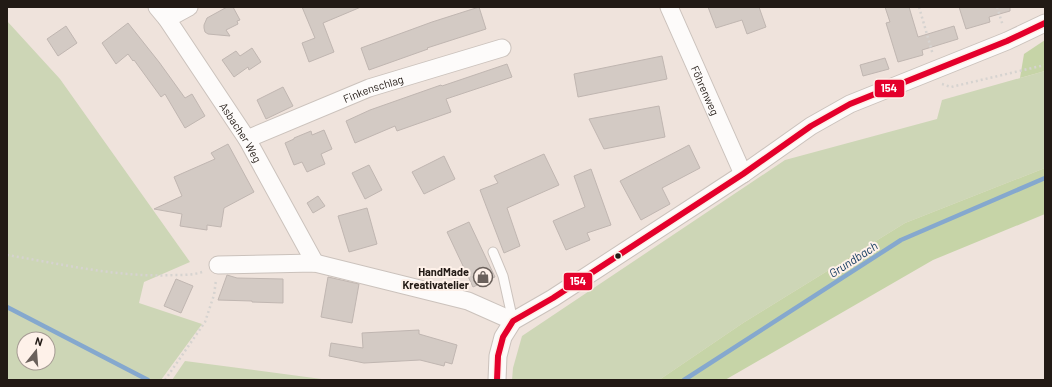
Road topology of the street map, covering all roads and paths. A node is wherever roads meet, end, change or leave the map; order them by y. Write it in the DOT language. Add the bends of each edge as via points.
graph roads {
  1 [pos="189,7"];
  2 [pos="919,7"];
  3 [pos="997,7"];
  4 [pos="672,8"];
  5 [pos="162,13"];
  6 [pos="1045,23"];
  7 [pos="1007,41"];
  8 [pos="502,48"];
  9 [pos="1045,65"];
  10 [pos="937,69"];
  11 [pos="247,139"];
  12 [pos="743,174"];
  13 [pos="493,252"];
  14 [pos="7,255"];
  15 [pos="314,263"];
  16 [pos="218,265"];
  17 [pos="513,321"];
  18 [pos="165,380"];
  19 [pos="497,380"];
  1 -- 5 [label="street"];
  2 -- 10 [label="path"];
  3 -- 7 [label="path"];
  4 -- 12 [label="street, Föhrenweg"];
  5 -- 11 [label="street, Asbacher Weg"];
  6 -- 7 [label="street"];
  7 -- 10 [label="street"];
  8 -- 11 [label="street, Finkenschlag" via="369,88"];
  9 -- 10 [label="path" via="951,87 942,84"];
  10 -- 12 [label="street" via="850,104 811,126"];
  11 -- 15 [label="street, Asbacher Weg"];
  12 -- 17 [label="street" via="553,298"];
  13 -- 17 [label="lane" via="507,288"];
  14 -- 16 [label="path" via="124,275 198,274"];
  15 -- 16 [label="street"];
  15 -- 17 [label="street" via="468,301"];
  16 -- 18 [label="path" via="214,295 205,322"];
  17 -- 19 [label="street" via="503,337 498,356"];
}
